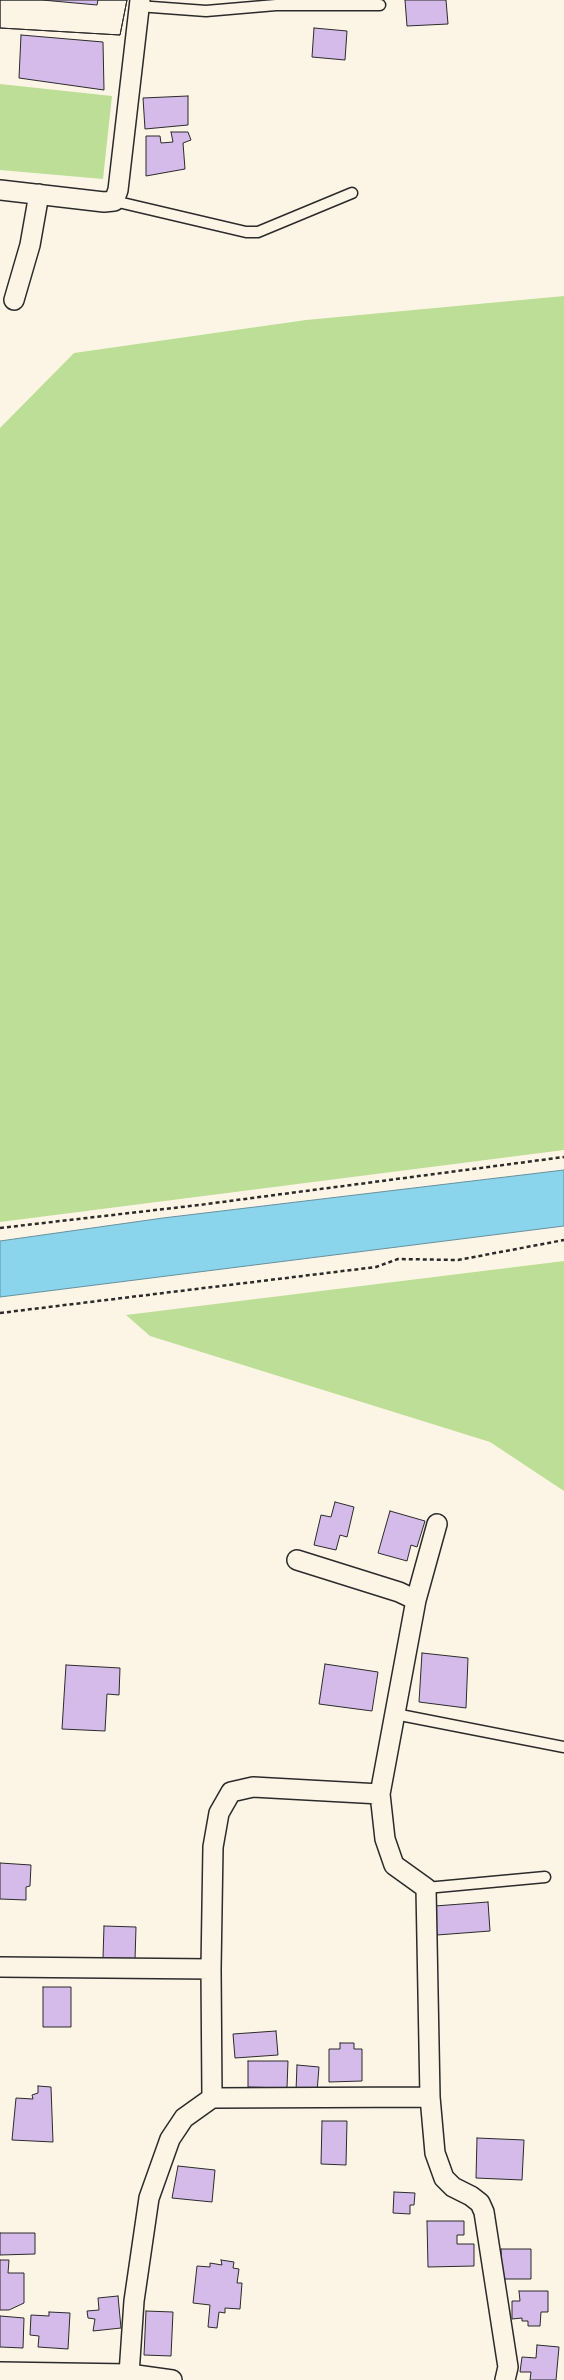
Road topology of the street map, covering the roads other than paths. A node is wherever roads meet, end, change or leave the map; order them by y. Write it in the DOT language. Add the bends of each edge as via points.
graph roads {
  1 [pos="139,3"];
  2 [pos="380,5"];
  3 [pos="0,190"];
  4 [pos="352,193"];
  5 [pos="39,194"];
  6 [pos="114,201"];
  7 [pos="14,300"];
  8 [pos="437,1524"];
  9 [pos="297,1560"];
  10 [pos="416,1600"];
  11 [pos="395,1714"];
  12 [pos="564,1747"];
  13 [pos="380,1794"];
  14 [pos="545,1877"];
  15 [pos="426,1888"];
  16 [pos="0,1967"];
  17 [pos="211,1969"];
  18 [pos="430,2097"];
  19 [pos="212,2098"];
  20 [pos="0,2372"];
  21 [pos="129,2374"];
  22 [pos="172,2380"];
  23 [pos="505,2380"];
  1 -- 2 [label="lane" via="206,11 276,5"];
  1 -- 6 [label="street" via="118,190"];
  3 -- 5 [label="street"];
  4 -- 6 [label="lane" via="258,232 246,232"];
  5 -- 6 [label="street"];
  5 -- 7 [label="street" via="30,245"];
  8 -- 10 [label="street"];
  9 -- 10 [label="street" via="399,1592"];
  10 -- 11 [label="street"];
  11 -- 12 [label="lane"];
  11 -- 13 [label="street"];
  13 -- 15 [label="street" via="385,1839 394,1865"];
  13 -- 17 [label="street" via="253,1787 231,1792 219,1813 213,1847"];
  14 -- 15 [label="lane"];
  15 -- 18 [label="street"];
  16 -- 17 [label="street"];
  17 -- 19 [label="street"];
  18 -- 19 [label="street"];
  18 -- 23 [label="street" via="438,2166 449,2183 480,2203 484,2212 508,2367"];
  19 -- 21 [label="street" via="184,2118 170,2139 149,2198 134,2301"];
  20 -- 21 [label="street"];
  21 -- 22 [label="street"];
}
